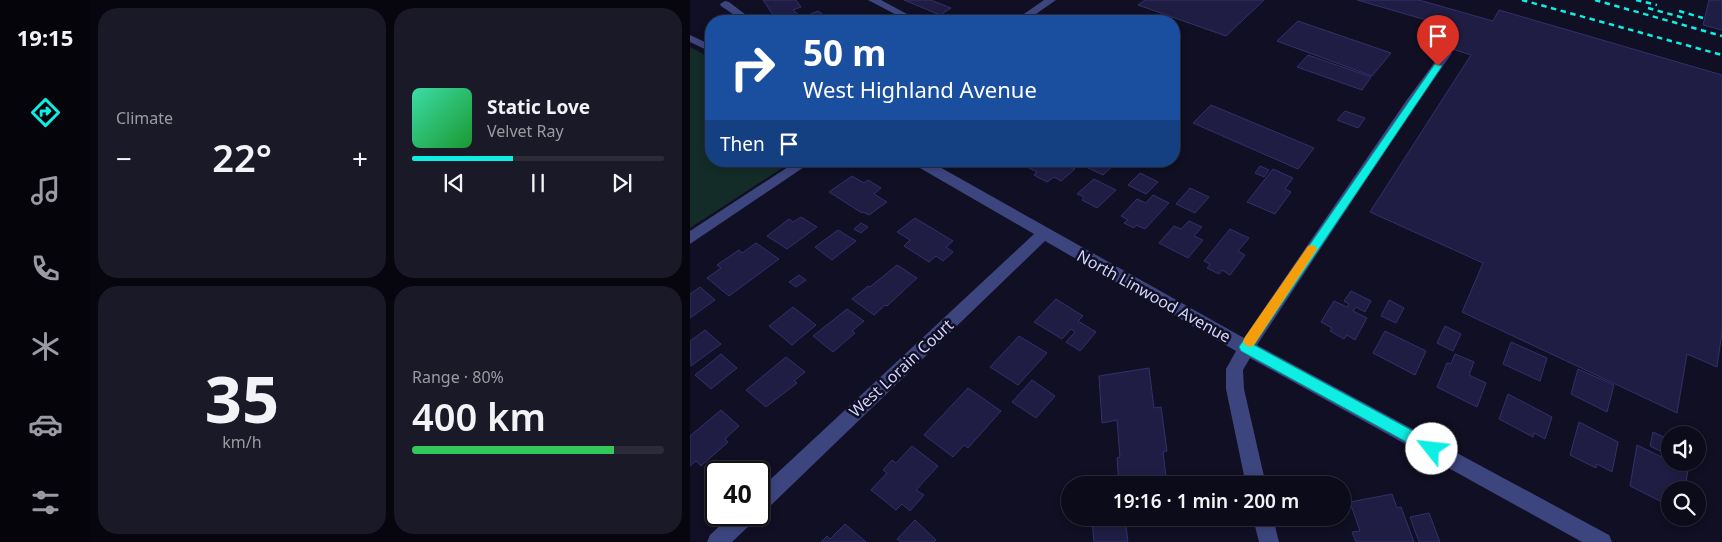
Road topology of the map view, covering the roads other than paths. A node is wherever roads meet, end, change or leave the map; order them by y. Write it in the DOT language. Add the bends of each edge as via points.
graph roads {
  1 [pos="872,0"];
  2 [pos="1051,0"];
  3 [pos="725,4"];
  4 [pos="741,15"];
  5 [pos="903,15"];
  6 [pos="1028,15"];
  7 [pos="690,38"];
  8 [pos="705,45"];
  9 [pos="1447,53"];
  10 [pos="798,167"];
  11 [pos="928,167"];
  12 [pos="1044,233"];
  13 [pos="690,238"];
  14 [pos="1246,347"];
  15 [pos="1254,476"];
  16 [pos="770,493"];
  17 [pos="734,526"];
  18 [pos="1266,526"];
  19 [pos="717,542"];
  20 [pos="1269,542"];
  21 [pos="1602,542"];
  1 -- 5 [label="street"];
  2 -- 6 [label="street"];
  3 -- 4 [label="street"];
  7 -- 8 [label="street"];
  9 -- 14 [label="street"];
  10 -- 13 [label="street"];
  11 -- 12 [label="street, North Linwood Avenue"];
  12 -- 14 [label="street, North Linwood Avenue"];
  12 -- 16 [label="street, West Lorain Court"];
  14 -- 15 [label="street" via="1234,369 1235,389"];
  14 -- 21 [label="street, North Linwood Avenue"];
  17 -- 19 [label="street"];
  18 -- 20 [label="street"];
}
